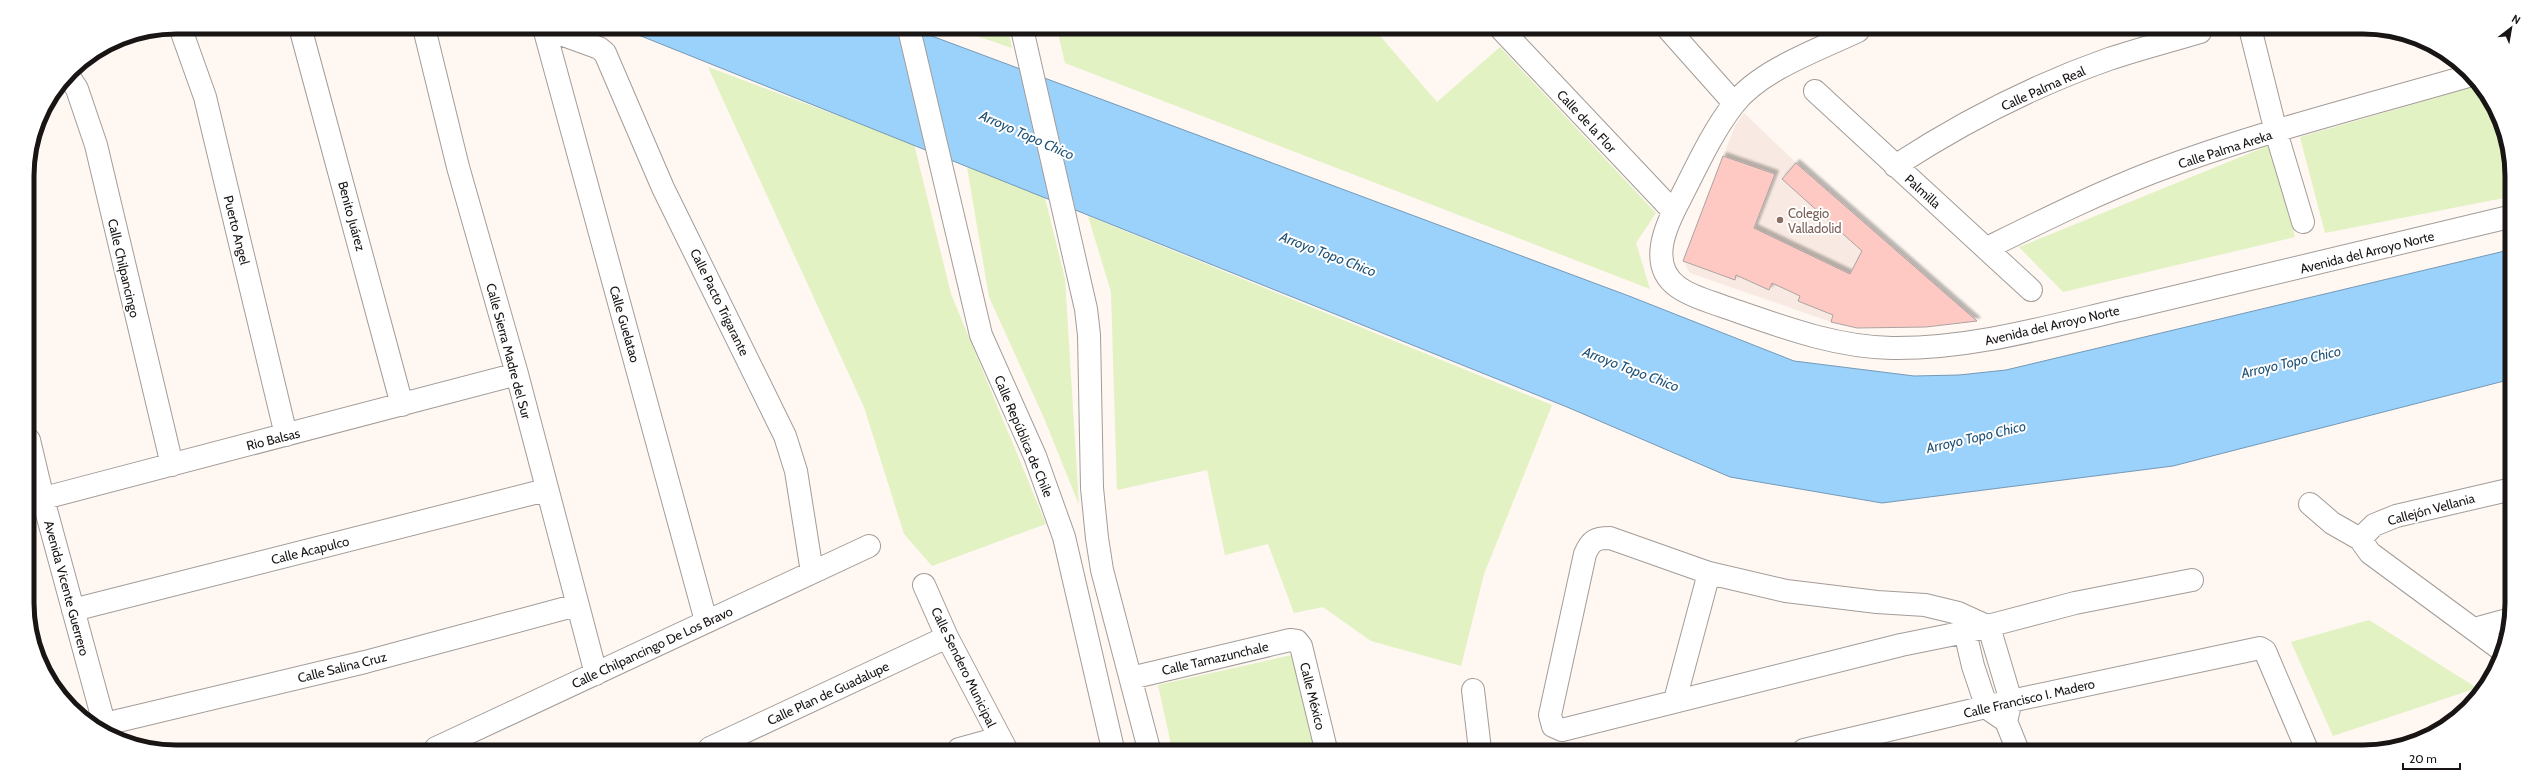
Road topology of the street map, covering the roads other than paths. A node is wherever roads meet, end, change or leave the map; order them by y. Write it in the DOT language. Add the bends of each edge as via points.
graph roads {
  1 [pos="182,34"];
  2 [pos="302,34"];
  3 [pos="425,34"];
  4 [pos="546,34"];
  5 [pos="561,34"];
  6 [pos="910,34"];
  7 [pos="1023,34"];
  8 [pos="1506,34"];
  9 [pos="1673,34"];
  10 [pos="1842,34"];
  11 [pos="2193,34"];
  12 [pos="2252,34"];
  13 [pos="1831,36"];
  14 [pos="2464,77"];
  15 [pos="71,80"];
  16 [pos="1815,91"];
  17 [pos="1734,104"];
  18 [pos="2276,132"];
  19 [pos="1895,166"];
  20 [pos="1673,211"];
  21 [pos="2505,218"];
  22 [pos="2303,222"];
  23 [pos="1987,248"];
  24 [pos="2031,290"];
  25 [pos="517,374"];
  26 [pos="402,405"];
  27 [pos="286,435"];
  28 [pos="172,465"];
  29 [pos="34,484"];
  30 [pos="546,490"];
  31 [pos="2505,491"];
  32 [pos="36,501"];
  33 [pos="2310,504"];
  34 [pos="2360,539"];
  35 [pos="869,546"];
  36 [pos="812,572"];
  37 [pos="1709,573"];
  38 [pos="2192,580"];
  39 [pos="924,585"];
  40 [pos="578,605"];
  41 [pos="73,610"];
  42 [pos="706,621"];
  43 [pos="2504,621"];
  44 [pos="1966,625"];
  45 [pos="1989,627"];
  46 [pos="2474,629"];
  47 [pos="947,637"];
  48 [pos="1299,642"];
  49 [pos="2498,647"];
  50 [pos="596,674"];
  51 [pos="1131,678"];
  52 [pos="1472,690"];
  53 [pos="1675,700"];
  54 [pos="1987,708"];
  55 [pos="2009,711"];
  56 [pos="105,726"];
  57 [pos="109,728"];
  58 [pos="1002,744"];
  59 [pos="442,745"];
  60 [pos="716,745"];
  61 [pos="1112,745"];
  62 [pos="1148,745"];
  63 [pos="1325,745"];
  64 [pos="1479,745"];
  65 [pos="1826,745"];
  66 [pos="2017,745"];
  67 [pos="2305,745"];
  1 -- 27 [label="street, Puerto Angel" via="204,97"];
  2 -- 26 [label="street, Benito Juárez"];
  3 -- 25 [label="street, Calle Sierra Madre del Sur" via="458,167"];
  4 -- 42 [label="street, Calle Guelatao"];
  5 -- 36 [label="street, Calle Pacto Trigarante" via="594,46 605,53 663,188 785,436 796,471"];
  6 -- 61 [label="street, Calle República de Chile" via="982,335 1035,456 1064,537"];
  7 -- 51 [label="street" via="1086,309 1090,335 1092,488 1096,538"];
  8 -- 20 [label="street, Calle de la Flor"];
  9 -- 17 [label="street"];
  10 -- 13 [label="street, Avenida del Arroyo Norte"];
  11 -- 19 [label="street, Calle Palma Real" via="2109,59 2039,88 1944,134"];
  12 -- 18 [label="street"];
  13 -- 17 [label="street, Avenida del Arroyo Norte" via="1759,82"];
  14 -- 18 [label="street, Calle Palma Areka"];
  15 -- 28 [label="street, Calle Chilpancingo" via="77,89 96,145"];
  16 -- 19 [label="street, Palmilla"];
  17 -- 20 [label="street, Avenida del Arroyo Norte"];
  18 -- 22 [label="street"];
  18 -- 23 [label="street, Calle Palma Areka" via="2153,172"];
  19 -- 23 [label="street, Palmilla"];
  20 -- 21 [label="street, Avenida del Arroyo Norte" via="1662,242 1660,261 1677,287 1704,300 1810,336 1890,348 1958,346 2316,265"];
  23 -- 24 [label="street, Palmilla"];
  25 -- 26 [label="street, Rio Balsas"];
  25 -- 30 [label="street, Calle Sierra Madre del Sur"];
  26 -- 27 [label="street, Rio Balsas"];
  27 -- 28 [label="street, Rio Balsas"];
  28 -- 32 [label="street, Rio Balsas"];
  29 -- 32 [label="street, Avenida Vicente Guerrero"];
  30 -- 40 [label="street, Calle Sierra Madre del Sur"];
  30 -- 41 [label="street, Calle Acapulco"];
  31 -- 34 [label="street, Callejón Vellania" via="2396,516 2374,525"];
  32 -- 41 [label="street, Avenida Vicente Guerrero"];
  33 -- 34 [label="street" via="2332,523"];
  34 -- 46 [label="street" via="2370,553"];
  35 -- 36 [label="street, Calle Chilpancingo De Los Bravo"];
  36 -- 42 [label="street, Calle Chilpancingo De Los Bravo"];
  37 -- 44 [label="street" via="1786,591 1925,605"];
  37 -- 53 [label="street"];
  37 -- 53 [label="street" via="1610,538 1593,540 1585,554 1550,721 1553,726 1562,730"];
  38 -- 45 [label="street" via="2075,603"];
  39 -- 47 [label="street, Calle Sendero Municipal"];
  40 -- 50 [label="street, Calle Sierra Madre del Sur"];
  40 -- 57 [label="street, Calle Salina Cruz"];
  41 -- 56 [label="street, Avenida Vicente Guerrero"];
  42 -- 50 [label="street, Calle Chilpancingo De Los Bravo"];
  43 -- 46 [label="street"];
  44 -- 45 [label="street"];
  44 -- 53 [label="street" via="1901,645"];
  44 -- 54 [label="street" via="1973,666"];
  45 -- 55 [label="street"];
  46 -- 49 [label="street"];
  47 -- 58 [label="street, Calle Sendero Municipal"];
  47 -- 60 [label="street, Calle Plan de Guadalupe"];
  48 -- 51 [label="street, Calle Tamazunchale" via="1290,640"];
  48 -- 63 [label="street, Calle México"];
  50 -- 59 [label="street, Calle Chilpancingo De Los Bravo"];
  51 -- 62 [label="street"];
  52 -- 64 [label="street"];
  54 -- 55 [label="street"];
  54 -- 65 [label="street, Calle Francisco I. Madero"];
  55 -- 66 [label="street"];
  55 -- 67 [label="street, Calle Francisco I. Madero" via="2255,648 2265,651"];
}
